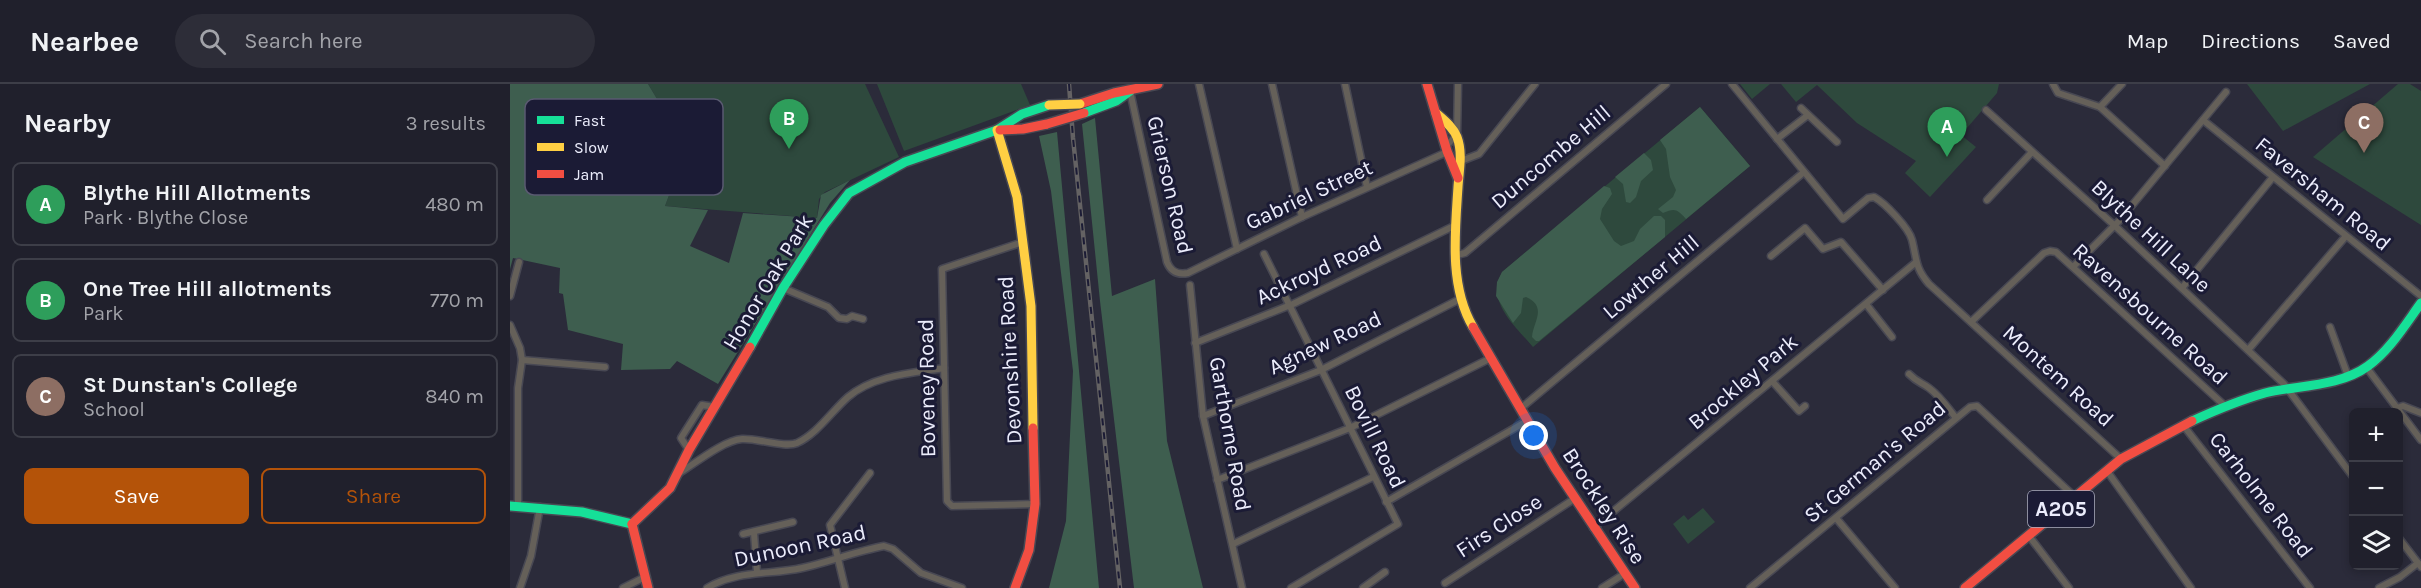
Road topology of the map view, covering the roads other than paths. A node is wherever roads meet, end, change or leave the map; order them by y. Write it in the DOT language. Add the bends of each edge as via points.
graph roads {
  1 [pos="1158,84"];
  2 [pos="1199,84"];
  3 [pos="1272,84"];
  4 [pos="1345,84"];
  5 [pos="1427,84"];
  6 [pos="1458,84"];
  7 [pos="1535,84"];
  8 [pos="1666,84"];
  9 [pos="1732,84"];
  10 [pos="2052,84"];
  11 [pos="2122,84"];
  12 [pos="1130,91"];
  13 [pos="2226,92"];
  14 [pos="2100,107"];
  15 [pos="1801,108"];
  16 [pos="1082,109"];
  17 [pos="1986,110"];
  18 [pos="1808,115"];
  19 [pos="2203,120"];
  20 [pos="1445,129"];
  21 [pos="997,130"];
  22 [pos="1457,135"];
  23 [pos="1777,139"];
  24 [pos="1444,142"];
  25 [pos="1837,142"];
  26 [pos="1447,152"];
  27 [pos="2032,152"];
  28 [pos="1461,161"];
  29 [pos="2165,166"];
  30 [pos="1804,172"];
  31 [pos="2273,177"];
  32 [pos="1458,178"];
  33 [pos="1366,187"];
  34 [pos="1987,200"];
  35 [pos="1302,218"];
  36 [pos="1456,225"];
  37 [pos="2114,225"];
  38 [pos="2346,236"];
  39 [pos="1023,242"];
  40 [pos="1237,249"];
  41 [pos="1264,254"];
  42 [pos="1457,255"];
  43 [pos="1771,256"];
  44 [pos="519,262"];
  45 [pos="1916,263"];
  46 [pos="2074,266"];
  47 [pos="1188,273"];
  48 [pos="1190,285"];
  49 [pos="783,288"];
  50 [pos="2182,288"];
  51 [pos="1883,290"];
  52 [pos="510,296"];
  53 [pos="2421,296"];
  54 [pos="1460,299"];
  55 [pos="2421,303"];
  56 [pos="1866,304"];
  57 [pos="1289,306"];
  58 [pos="863,319"];
  59 [pos="1971,322"];
  60 [pos="510,325"];
  61 [pos="2330,327"];
  62 [pos="1892,337"];
  63 [pos="1195,343"];
  64 [pos="2248,350"];
  65 [pos="1491,358"];
  66 [pos="522,360"];
  67 [pos="605,367"];
  68 [pos="2367,367"];
  69 [pos="944,368"];
  70 [pos="1321,370"];
  71 [pos="1909,374"];
  72 [pos="2348,376"];
  73 [pos="1772,381"];
  74 [pos="2289,390"];
  75 [pos="1805,406"];
  76 [pos="2224,406"];
  77 [pos="2397,408"];
  78 [pos="1520,409"];
  79 [pos="2421,413"];
  80 [pos="1203,416"];
  81 [pos="2403,416"];
  82 [pos="1956,418"];
  83 [pos="1527,421"];
  84 [pos="2183,424"];
  85 [pos="1350,428"];
  86 [pos="2421,440"];
  87 [pos="2121,459"];
  88 [pos="2107,471"];
  89 [pos="2349,471"];
  90 [pos="870,473"];
  91 [pos="676,476"];
  92 [pos="1373,477"];
  93 [pos="1216,480"];
  94 [pos="2075,497"];
  95 [pos="1574,499"];
  96 [pos="1386,502"];
  97 [pos="1035,504"];
  98 [pos="514,506"];
  99 [pos="540,507"];
  100 [pos="1836,518"];
  101 [pos="793,522"];
  102 [pos="632,524"];
  103 [pos="1593,528"];
  104 [pos="754,533"];
  105 [pos="743,534"];
  106 [pos="2029,536"];
  107 [pos="2403,543"];
  108 [pos="1233,544"];
  109 [pos="837,560"];
  110 [pos="2420,565"];
  111 [pos="758,572"];
  112 [pos="1385,572"];
  113 [pos="1624,574"];
  114 [pos="645,577"];
  115 [pos="1445,583"];
  116 [pos="520,588"];
  117 [pos="623,588"];
  118 [pos="648,588"];
  119 [pos="707,588"];
  120 [pos="845,588"];
  121 [pos="962,588"];
  122 [pos="1015,588"];
  123 [pos="1242,588"];
  124 [pos="1291,588"];
  125 [pos="1363,588"];
  126 [pos="1602,588"];
  127 [pos="1635,588"];
  128 [pos="1750,588"];
  129 [pos="1895,588"];
  130 [pos="1965,588"];
  131 [pos="2069,588"];
  132 [pos="2191,588"];
  133 [pos="2310,588"];
  134 [pos="2379,588"];
  1 -- 12 [label="main road, Honor Oak Park"];
  2 -- 40 [label="street"];
  3 -- 35 [label="street"];
  4 -- 33 [label="street"];
  5 -- 20 [label="main road"];
  6 -- 22 [label="street"];
  7 -- 28 [label="street" via="1479,154"];
  8 -- 42 [label="street, Duncombe Hill" via="1465,253"];
  9 -- 23 [label="street"];
  10 -- 14 [label="street" via="2058,93"];
  11 -- 14 [label="street"];
  12 -- 16 [label="main road, Honor Oak Park" via="1114,93"];
  12 -- 47 [label="street, Grierson Road" via="1167,262 1174,272"];
  13 -- 19 [label="street"];
  14 -- 29 [label="street"];
  15 -- 18 [label="street"];
  16 -- 21 [label="main road, Honor Oak Park, bridge" via="1047,124"];
  16 -- 21 [label="main road, Honor Oak Park, bridge" via="1049,105 1022,114"];
  17 -- 27 [label="street, Blythe Hill Lane"];
  18 -- 23 [label="street"];
  18 -- 25 [label="street"];
  19 -- 29 [label="street"];
  19 -- 31 [label="street, Faversham Road"];
  20 -- 22 [label="main road"];
  20 -- 24 [label="main road"];
  21 -- 39 [label="main road, Devonshire Road" via="1017,197"];
  21 -- 49 [label="main road, Honor Oak Park" via="905,162 849,193"];
  22 -- 24 [label="street" via="1448,144"];
  22 -- 28 [label="main road, Brockley Rise"];
  23 -- 30 [label="street"];
  24 -- 26 [label="main road"];
  26 -- 32 [label="main road"];
  26 -- 33 [label="street, Gabriel Street"];
  27 -- 34 [label="street"];
  27 -- 37 [label="street, Blythe Hill Lane"];
  28 -- 32 [label="main road, Brockley Rise"];
  29 -- 37 [label="street"];
  30 -- 45 [label="street" via="1843,219 1868,198 1881,201 1912,238"];
  30 -- 78 [label="street, Lowther Hill"];
  31 -- 38 [label="street, Faversham Road"];
  31 -- 50 [label="street"];
  32 -- 36 [label="main road, Brockley Rise"];
  33 -- 35 [label="street, Gabriel Street"];
  35 -- 40 [label="street, Gabriel Street"];
  36 -- 42 [label="main road, Brockley Rise"];
  36 -- 57 [label="street, Ackroyd Road"];
  37 -- 46 [label="street"];
  37 -- 50 [label="street, Blythe Hill Lane"];
  38 -- 53 [label="street, Faversham Road"];
  38 -- 64 [label="street"];
  39 -- 69 [label="street, Boveney Road" via="942,269"];
  39 -- 97 [label="main road, Devonshire Road" via="1031,306"];
  40 -- 47 [label="street, Gabriel Street"];
  41 -- 57 [label="street, Bovill Road"];
  42 -- 54 [label="main road, Brockley Rise"];
  43 -- 51 [label="street" via="1805,228 1823,249 1841,242"];
  44 -- 52 [label="street"];
  45 -- 51 [label="street, Brockley Park"];
  45 -- 59 [label="street, Montem Road" via="1929,284"];
  46 -- 59 [label="street, Ravensbourne Road" via="2056,252 2044,253"];
  46 -- 76 [label="street, Ravensbourne Road"];
  48 -- 63 [label="street, Garthorne Road"];
  49 -- 58 [label="street" via="828,307 839,318"];
  49 -- 91 [label="main road, Honor Oak Park"];
  50 -- 64 [label="street, Blythe Hill Lane"];
  51 -- 56 [label="street, Brockley Park"];
  54 -- 65 [label="main road, Brockley Rise"];
  54 -- 70 [label="street, Agnew Road"];
  55 -- 68 [label="main road, A205" via="2389,347"];
  56 -- 62 [label="street"];
  56 -- 73 [label="street, Brockley Park"];
  57 -- 63 [label="street, Ackroyd Road"];
  57 -- 70 [label="street, Bovill Road"];
  59 -- 87 [label="street, Montem Road"];
  60 -- 66 [label="street"];
  61 -- 72 [label="street"];
  63 -- 80 [label="street, Garthorne Road"];
  64 -- 74 [label="street, Blythe Hill Lane"];
  65 -- 78 [label="main road, Brockley Rise"];
  65 -- 85 [label="street"];
  66 -- 67 [label="street"];
  66 -- 98 [label="street"];
  68 -- 72 [label="main road, A205"];
  68 -- 77 [label="street"];
  69 -- 91 [label="street" via="871,383 850,395 795,444 742,439 730,442"];
  69 -- 97 [label="street, Boveney Road" via="947,501 952,506"];
  70 -- 80 [label="street, Agnew Road"];
  70 -- 85 [label="street, Bovill Road"];
  71 -- 82 [label="street" via="1938,396"];
  72 -- 74 [label="main road, A205"];
  73 -- 75 [label="street" via="1799,411"];
  73 -- 103 [label="street, Brockley Park"];
  74 -- 76 [label="main road, A205"];
  74 -- 89 [label="street, Blythe Hill Lane"];
  76 -- 84 [label="main road, A205"];
  77 -- 79 [label="street" via="2403,406"];
  78 -- 83 [label="main road, Brockley Rise"];
  80 -- 93 [label="street, Garthorne Road"];
  81 -- 86 [label="street"];
  82 -- 94 [label="street, St German's Road" via="1977,406"];
  82 -- 100 [label="street, St German's Road"];
  83 -- 95 [label="main road, Brockley Rise"];
  83 -- 96 [label="street"];
  84 -- 87 [label="main road, A205"];
  84 -- 133 [label="street, Carholme Road"];
  85 -- 92 [label="street, Bovill Road"];
  85 -- 93 [label="street"];
  87 -- 88 [label="main road, A205"];
  88 -- 94 [label="main road, A205"];
  88 -- 132 [label="street"];
  90 -- 109 [label="street" via="830,525"];
  91 -- 102 [label="main road, Honor Oak Park" via="670,488"];
  92 -- 96 [label="street, Bovill Road"];
  92 -- 108 [label="street"];
  93 -- 108 [label="street, Garthorne Road"];
  94 -- 106 [label="main road, A205"];
  95 -- 103 [label="main road, Brockley Rise"];
  95 -- 115 [label="street, Firs Close"];
  96 -- 124 [label="street, Bovill Road" via="1398,524"];
  97 -- 122 [label="main road, Devonshire Road" via="1029,550"];
  98 -- 99 [label="main road"];
  99 -- 102 [label="main road"];
  99 -- 116 [label="street" via="531,556"];
  100 -- 128 [label="street, St German's Road"];
  100 -- 129 [label="street"];
  101 -- 104 [label="street"];
  102 -- 114 [label="main road"];
  103 -- 113 [label="main road, Brockley Rise"];
  104 -- 105 [label="street"];
  104 -- 111 [label="street"];
  106 -- 130 [label="main road, A205"];
  106 -- 131 [label="street"];
  107 -- 110 [label="street"];
  108 -- 123 [label="street, Garthorne Road"];
  109 -- 111 [label="street, Dunoon Road"];
  109 -- 120 [label="street"];
  109 -- 121 [label="street, Dunoon Road" via="890,547 921,573"];
  110 -- 134 [label="street"];
  111 -- 119 [label="street, Dunoon Road"];
  112 -- 125 [label="street"];
  113 -- 126 [label="street"];
  113 -- 127 [label="main road, Brockley Rise"];
  114 -- 117 [label="street"];
  114 -- 118 [label="main road"];
}
